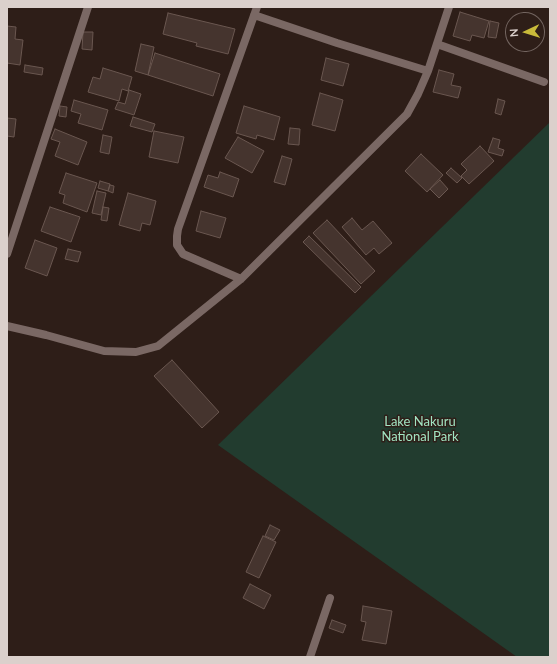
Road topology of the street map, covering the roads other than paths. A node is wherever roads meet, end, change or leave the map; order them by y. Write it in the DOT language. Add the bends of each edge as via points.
graph roads {
  1 [pos="88,7"];
  2 [pos="449,7"];
  3 [pos="256,11"];
  4 [pos="437,44"];
  5 [pos="428,70"];
  6 [pos="544,82"];
  7 [pos="7,254"];
  8 [pos="241,279"];
  9 [pos="7,326"];
  10 [pos="330,598"];
  11 [pos="310,657"];
  1 -- 7 [label="street"];
  2 -- 4 [label="street"];
  3 -- 5 [label="street" via="337,43"];
  3 -- 8 [label="street" via="177,236 177,245 183,254"];
  4 -- 5 [label="street"];
  4 -- 6 [label="street"];
  5 -- 8 [label="street" via="407,114"];
  8 -- 9 [label="street" via="158,346 136,352 104,351"];
  10 -- 11 [label="street"];
}
